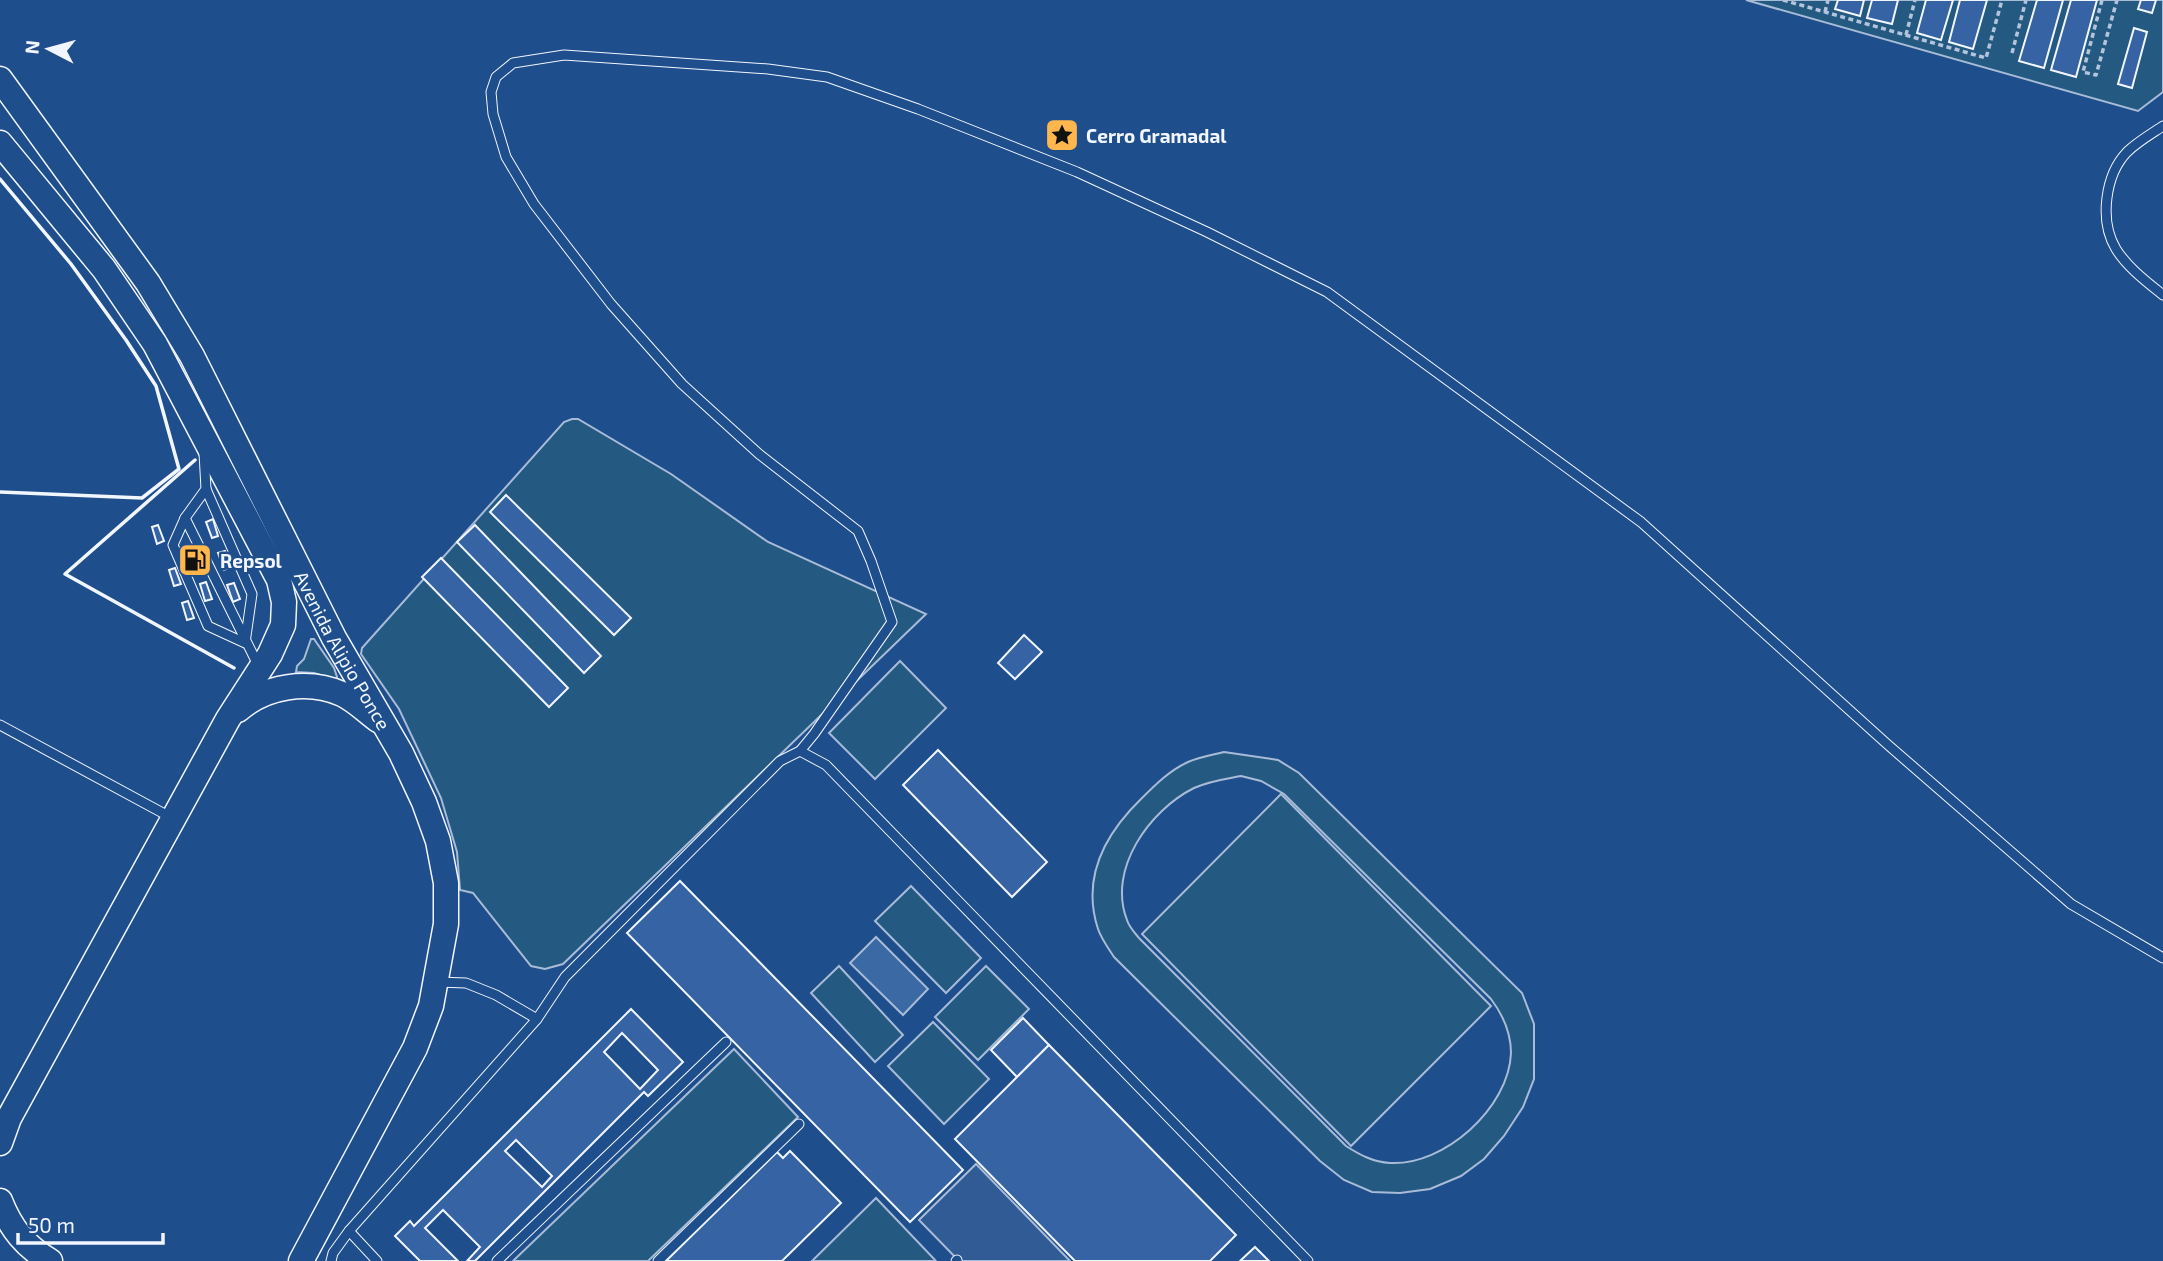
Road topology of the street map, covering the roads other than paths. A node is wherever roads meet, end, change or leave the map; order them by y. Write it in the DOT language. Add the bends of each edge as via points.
graph roads {
  1 [pos="0,79"];
  2 [pos="2163,126"];
  3 [pos="0,143"];
  4 [pos="2163,295"];
  5 [pos="213,427"];
  6 [pos="206,489"];
  7 [pos="185,518"];
  8 [pos="245,643"];
  9 [pos="260,668"];
  10 [pos="228,719"];
  11 [pos="0,725"];
  12 [pos="387,727"];
  13 [pos="800,751"];
  14 [pos="173,819"];
  15 [pos="2163,958"];
  16 [pos="437,982"];
  17 [pos="537,1018"];
  18 [pos="726,1042"];
  19 [pos="799,1124"];
  20 [pos="0,1143"];
  21 [pos="0,1201"];
  22 [pos="349,1231"];
  23 [pos="51,1261"];
  24 [pos="301,1261"];
  25 [pos="331,1261"];
  26 [pos="377,1261"];
  27 [pos="497,1261"];
  28 [pos="658,1261"];
  29 [pos="1308,1261"];
  1 -- 5 [label="main road, Avenida Alipio Ponce" via="148,283 192,356"];
  2 -- 4 [label="lane" via="2117,164 2106,220 2115,249"];
  3 -- 5 [label="main road, Avenida Alipio Ponce" via="104,269"];
  5 -- 6 [label="lane"];
  5 -- 9 [label="main road, Avenida Alipio Ponce" via="285,603 284,625"];
  5 -- 12 [label="main road, Avenida Alipio Ponce"];
  6 -- 7 [label="lane"];
  6 -- 8 [label="lane" via="251,594"];
  7 -- 8 [label="lane"];
  7 -- 8 [label="lane" via="173,545 208,626"];
  8 -- 9 [label="lane"];
  9 -- 10 [label="main road, Avenida Alipio Ponce"];
  10 -- 12 [label="main road" via="250,699 297,686 344,695"];
  10 -- 14 [label="main road, Avenida Alipio Ponce"];
  11 -- 14 [label="lane"];
  12 -- 16 [label="main road, Avenida Alipio Ponce" via="424,802 440,851 446,924"];
  13 -- 15 [label="lane" via="892,622 871,561 858,531 759,454 682,384 611,304 534,204 506,157 493,114 491,92 496,77 513,63 564,55 827,77 1077,172 1327,292 1641,522 2071,904"];
  13 -- 17 [label="lane" via="780,761 565,978"];
  13 -- 29 [label="lane" via="826,765"];
  14 -- 20 [label="main road, Avenida Alipio Ponce" via="9,1118"];
  16 -- 17 [label="lane" via="466,983"];
  16 -- 24 [label="main road, Avenida Alipio Ponce" via="415,1048"];
  17 -- 22 [label="lane"];
  18 -- 27 [label="lane"];
  19 -- 28 [label="lane"];
  21 -- 23 [label="main road" via="19,1238"];
  22 -- 25 [label="lane"];
  22 -- 26 [label="lane"];
}
